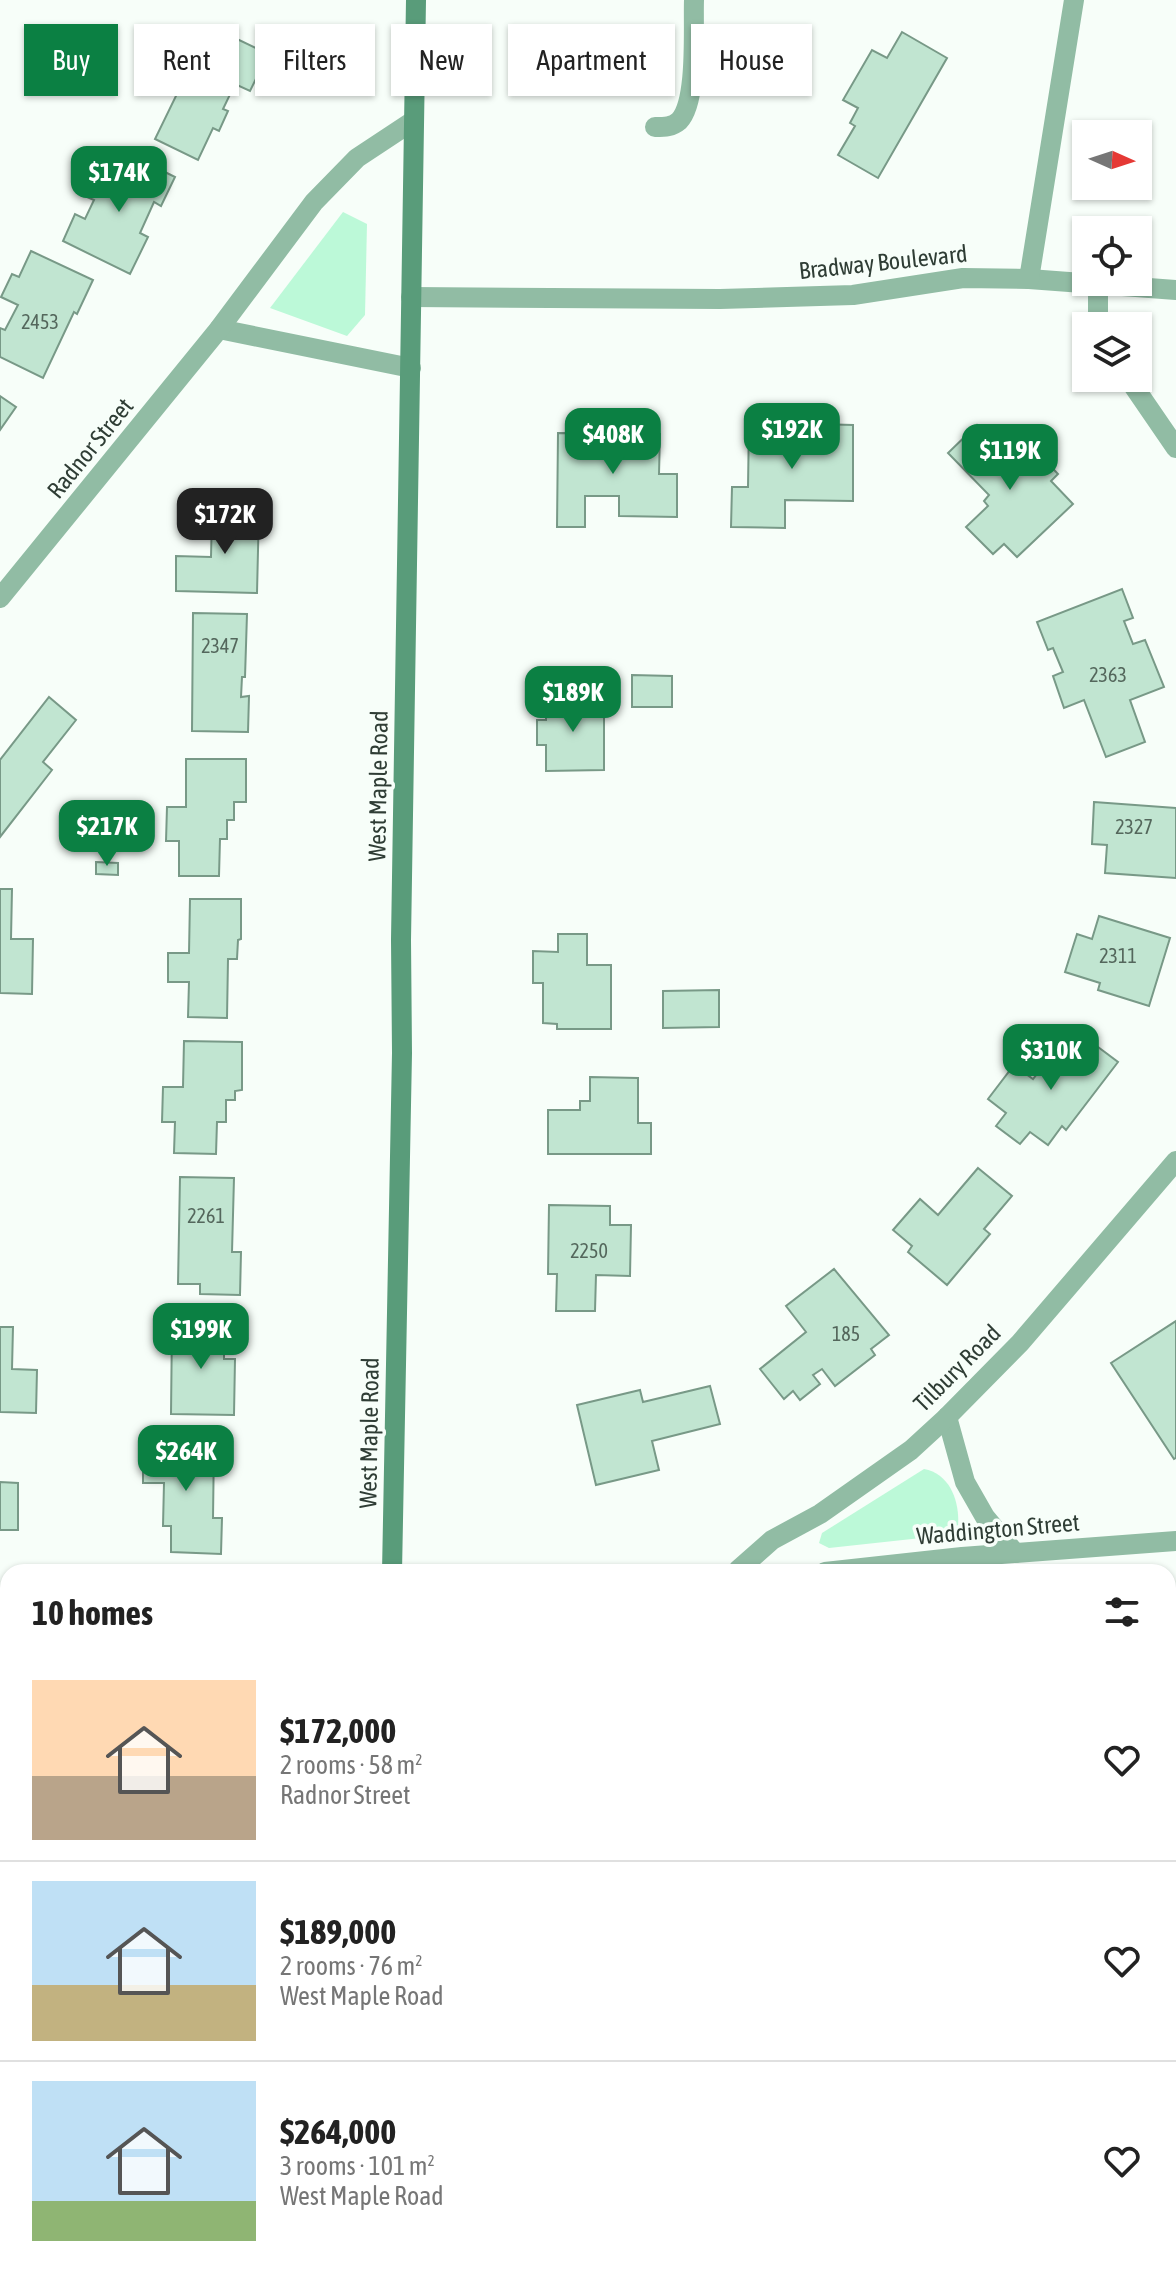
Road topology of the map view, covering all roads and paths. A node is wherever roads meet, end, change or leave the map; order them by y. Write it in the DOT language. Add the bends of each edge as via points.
graph roads {
  1 [pos="416,0"];
  2 [pos="694,0"];
  3 [pos="1074,0"];
  4 [pos="413,121"];
  5 [pos="655,127"];
  6 [pos="1029,279"];
  7 [pos="1072,283"];
  8 [pos="1152,288"];
  9 [pos="1176,290"];
  10 [pos="411,297"];
  11 [pos="219,329"];
  12 [pos="411,368"];
  13 [pos="1138,392"];
  14 [pos="1176,448"];
  15 [pos="0,598"];
  16 [pos="1176,1161"];
  17 [pos="947,1417"];
  18 [pos="1176,1541"];
  19 [pos="1015,1553"];
  20 [pos="392,1564"];
  21 [pos="747,1564"];
  22 [pos="905,1564"];
  1 -- 4 [label="main road, West Maple Road"];
  2 -- 5 [label="street" via="688,104 678,123"];
  3 -- 6 [label="street"];
  4 -- 10 [label="main road, West Maple Road"];
  4 -- 11 [label="street, Radnor Street" via="357,158 314,202"];
  6 -- 7 [label="street, Bradway Boulevard"];
  6 -- 10 [label="street, Bradway Boulevard" via="963,278 853,295 720,299"];
  8 -- 9 [label="street, Bradway Boulevard"];
  10 -- 12 [label="main road, West Maple Road"];
  11 -- 12 [label="street"];
  11 -- 15 [label="street, Radnor Street"];
  12 -- 20 [label="main road, West Maple Road"];
  13 -- 14 [label="street"];
  16 -- 17 [label="street, Tilbury Road" via="1020,1343"];
  17 -- 19 [label="street" via="965,1482"];
  17 -- 21 [label="street, Tilbury Road" via="911,1450 820,1514 772,1540"];
  18 -- 19 [label="street, Waddington Street"];
  19 -- 22 [label="street, Waddington Street"];
}
